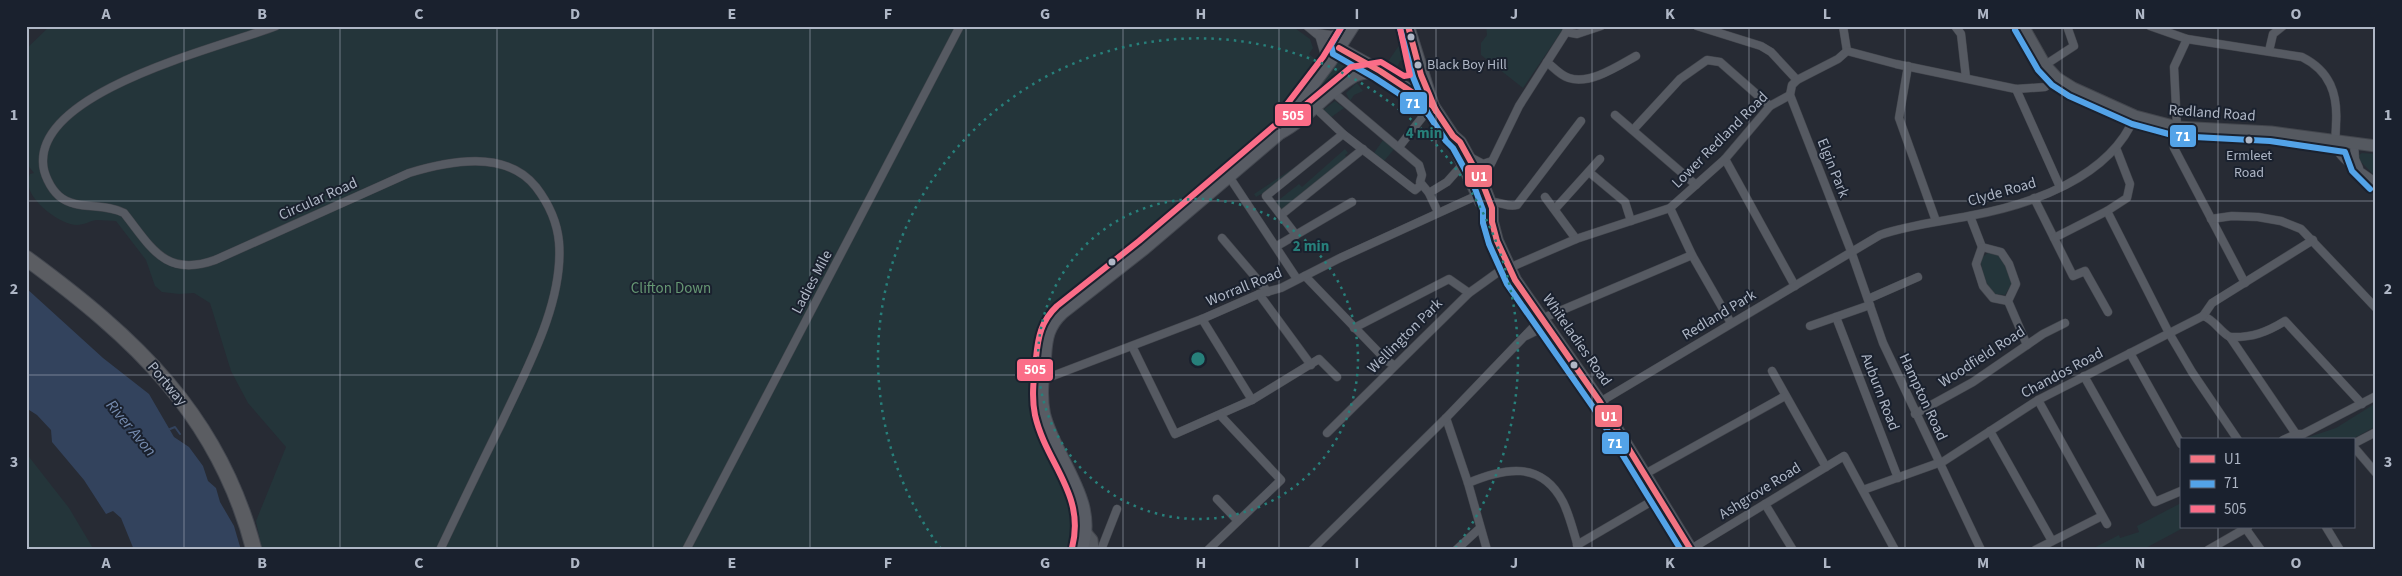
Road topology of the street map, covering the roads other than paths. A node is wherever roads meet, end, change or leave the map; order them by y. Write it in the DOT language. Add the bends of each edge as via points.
graph roads {
  1 [pos="276,26"];
  2 [pos="960,26"];
  3 [pos="1308,26"];
  4 [pos="1408,26"];
  5 [pos="1601,26"];
  6 [pos="1697,26"];
  7 [pos="1843,26"];
  8 [pos="1955,26"];
  9 [pos="2023,26"];
  10 [pos="2068,26"];
  11 [pos="2150,26"];
  12 [pos="2283,26"];
  13 [pos="1351,28"];
  14 [pos="1568,29"];
  15 [pos="1318,35"];
  16 [pos="2187,39"];
  17 [pos="1339,48"];
  18 [pos="1847,50"];
  19 [pos="2269,51"];
  20 [pos="1636,56"];
  21 [pos="1547,62"];
  22 [pos="2045,65"];
  23 [pos="1908,66"];
  24 [pos="1323,68"];
  25 [pos="1380,71"];
  26 [pos="1421,75"];
  27 [pos="1966,78"];
  28 [pos="2057,78"];
  29 [pos="1797,80"];
  30 [pos="1401,85"];
  31 [pos="2016,89"];
  32 [pos="1334,93"];
  33 [pos="1790,95"];
  34 [pos="1303,96"];
  35 [pos="1770,106"];
  36 [pos="1433,107"];
  37 [pos="1315,108"];
  38 [pos="1615,115"];
  39 [pos="2135,116"];
  40 [pos="1581,121"];
  41 [pos="2174,127"];
  42 [pos="1633,130"];
  43 [pos="1280,133"];
  44 [pos="1343,134"];
  45 [pos="2336,142"];
  46 [pos="2354,144"];
  47 [pos="2376,146"];
  48 [pos="1399,147"];
  49 [pos="2116,148"];
  50 [pos="1363,149"];
  51 [pos="1600,159"];
  52 [pos="1724,159"];
  53 [pos="1467,160"];
  54 [pos="1492,161"];
  55 [pos="2359,168"];
  56 [pos="1589,172"];
  57 [pos="1230,178"];
  58 [pos="1482,182"];
  59 [pos="2376,183"];
  60 [pos="1421,185"];
  61 [pos="1696,185"];
  62 [pos="2060,187"];
  63 [pos="1430,193"];
  64 [pos="1478,195"];
  65 [pos="1545,197"];
  66 [pos="2034,198"];
  67 [pos="1352,202"];
  68 [pos="1490,202"];
  69 [pos="1436,208"];
  70 [pos="1670,208"];
  71 [pos="1555,209"];
  72 [pos="2107,211"];
  73 [pos="1282,215"];
  74 [pos="1970,216"];
  75 [pos="2211,219"];
  76 [pos="1631,221"];
  77 [pos="1936,221"];
  78 [pos="1492,222"];
  79 [pos="1296,235"];
  80 [pos="1222,238"];
  81 [pos="2054,238"];
  82 [pos="1576,239"];
  83 [pos="2313,240"];
  84 [pos="1277,246"];
  85 [pos="1982,247"];
  86 [pos="1852,252"];
  87 [pos="1692,255"];
  88 [pos="26,258"];
  89 [pos="1508,267"];
  90 [pos="1918,277"];
  91 [pos="1301,278"];
  92 [pos="2245,283"];
  93 [pos="1795,286"];
  94 [pos="1264,293"];
  95 [pos="1469,293"];
  96 [pos="2008,301"];
  97 [pos="1869,302"];
  98 [pos="2376,308"];
  99 [pos="2108,312"];
  100 [pos="2203,316"];
  101 [pos="1836,317"];
  102 [pos="1202,319"];
  103 [pos="1544,322"];
  104 [pos="1731,323"];
  105 [pos="2065,324"];
  106 [pos="1810,326"];
  107 [pos="1354,328"];
  108 [pos="2169,333"];
  109 [pos="2230,337"];
  110 [pos="2027,345"];
  111 [pos="1132,346"];
  112 [pos="2130,353"];
  113 [pos="1311,365"];
  114 [pos="1394,365"];
  115 [pos="1772,371"];
  116 [pos="2084,376"];
  117 [pos="1337,377"];
  118 [pos="1042,380"];
  119 [pos="1785,396"];
  120 [pos="2376,396"];
  121 [pos="1252,400"];
  122 [pos="2038,400"];
  123 [pos="1600,402"];
  124 [pos="2362,404"];
  125 [pos="1915,414"];
  126 [pos="1220,415"];
  127 [pos="1446,418"];
  128 [pos="1990,432"];
  129 [pos="2376,432"];
  130 [pos="1327,433"];
  131 [pos="2296,434"];
  132 [pos="2237,438"];
  133 [pos="2287,438"];
  134 [pos="2180,442"];
  135 [pos="2354,444"];
  136 [pos="2354,446"];
  137 [pos="1939,464"];
  138 [pos="1826,467"];
  139 [pos="2376,473"];
  140 [pos="1645,474"];
  141 [pos="1898,478"];
  142 [pos="1468,483"];
  143 [pos="1863,490"];
  144 [pos="2180,491"];
  145 [pos="1659,496"];
  146 [pos="1217,499"];
  147 [pos="1765,504"];
  148 [pos="1117,509"];
  149 [pos="2102,516"];
  150 [pos="1238,521"];
  151 [pos="2107,524"];
  152 [pos="1480,528"];
  153 [pos="2247,528"];
  154 [pos="2327,528"];
  155 [pos="1087,534"];
  156 [pos="2052,541"];
  157 [pos="1578,548"];
  158 [pos="1691,549"];
  159 [pos="254,550"];
  160 [pos="440,550"];
  161 [pos="686,550"];
  162 [pos="1082,550"];
  163 [pos="1093,550"];
  164 [pos="1101,550"];
  165 [pos="1208,550"];
  166 [pos="1312,550"];
  167 [pos="1456,550"];
  168 [pos="1487,550"];
  169 [pos="1793,550"];
  170 [pos="1895,550"];
  171 [pos="1981,550"];
  172 [pos="2035,550"];
  173 [pos="2208,550"];
  174 [pos="2261,550"];
  175 [pos="2340,550"];
  1 -- 160 [label="street, Circular Road" via="144,71 107,89 59,126 43,154 45,173 62,199 116,208 124,213 158,256 179,266 215,260 408,172 433,165 454,161 479,162 517,172 532,182 555,220 559,243 554,292 536,350"];
  2 -- 161 [label="street, Ladies Mile"];
  3 -- 15 [label="street"];
  4 -- 26 [label="main road"];
  5 -- 14 [label="street" via="1577,34"];
  6 -- 29 [label="street" via="1761,46 1771,52"];
  7 -- 18 [label="street"];
  8 -- 27 [label="street" via="1961,34"];
  9 -- 22 [label="street, Redland Road"];
  10 -- 22 [label="street" via="2074,46"];
  11 -- 16 [label="street"];
  12 -- 19 [label="street" via="2273,34"];
  13 -- 15 [label="street" via="1331,35"];
  13 -- 17 [label="main road"];
  14 -- 21 [label="street"];
  15 -- 17 [label="street"];
  15 -- 24 [label="street" via="1324,52"];
  16 -- 19 [label="street"];
  16 -- 41 [label="street" via="2174,68"];
  17 -- 24 [label="main road"];
  17 -- 25 [label="main road, Whiteladies Road"];
  18 -- 23 [label="street"];
  18 -- 29 [label="street" via="1838,59"];
  19 -- 45 [label="street" via="2302,57 2327,77 2336,96"];
  20 -- 21 [label="street" via="1602,73 1577,79 1566,77"];
  21 -- 54 [label="street" via="1519,106"];
  22 -- 28 [label="street, Redland Road"];
  23 -- 27 [label="street"];
  23 -- 77 [label="street" via="1899,118"];
  24 -- 34 [label="main road"];
  25 -- 30 [label="main road, Whiteladies Road"];
  25 -- 32 [label="main road" via="1354,75"];
  26 -- 30 [label="main road" via="1413,85"];
  26 -- 36 [label="main road"];
  27 -- 31 [label="street"];
  28 -- 31 [label="street" via="2045,87"];
  28 -- 39 [label="street, Redland Road"];
  29 -- 33 [label="street, Lower Redland Road"];
  30 -- 36 [label="main road, Whiteladies Road"];
  31 -- 62 [label="street"];
  32 -- 37 [label="main road"];
  32 -- 48 [label="street"];
  33 -- 35 [label="street, Lower Redland Road"];
  33 -- 86 [label="street, Elgin Park"];
  34 -- 37 [label="street"];
  34 -- 43 [label="main road"];
  35 -- 42 [label="street" via="1720,62 1707,60 1680,79"];
  35 -- 52 [label="street, Lower Redland Road"];
  36 -- 48 [label="street"];
  36 -- 53 [label="main road, Whiteladies Road" via="1460,142"];
  37 -- 43 [label="main road"];
  37 -- 44 [label="street"];
  38 -- 42 [label="street"];
  39 -- 41 [label="street, Redland Road"];
  39 -- 49 [label="street, Clyde Road" via="2129,132"];
  40 -- 68 [label="street" via="1517,205 1512,207"];
  41 -- 45 [label="street, Redland Road" via="2279,133"];
  41 -- 75 [label="street" via="2174,148"];
  42 -- 61 [label="street"];
  43 -- 57 [label="main road"];
  44 -- 50 [label="street"];
  44 -- 73 [label="street" via="1266,196"];
  45 -- 46 [label="street, Redland Road"];
  45 -- 55 [label="street" via="2341,156"];
  46 -- 47 [label="street, Redland Road"];
  46 -- 55 [label="street"];
  48 -- 60 [label="street" via="1422,170"];
  49 -- 62 [label="street, Clyde Road" via="2096,165"];
  49 -- 72 [label="street" via="2128,173 2130,190 2127,198"];
  50 -- 60 [label="street" via="1415,190"];
  50 -- 73 [label="street"];
  51 -- 56 [label="street"];
  52 -- 61 [label="street, Lower Redland Road"];
  52 -- 93 [label="street"];
  53 -- 54 [label="street" via="1483,164"];
  53 -- 58 [label="main road, Whiteladies Road"];
  53 -- 63 [label="street" via="1447,182"];
  53 -- 64 [label="main road, Whiteladies Road"];
  54 -- 58 [label="street"];
  55 -- 59 [label="street"];
  56 -- 71 [label="street"];
  56 -- 76 [label="street" via="1625,202"];
  57 -- 84 [label="street"];
  57 -- 118 [label="main road" via="1057,317 1048,332"];
  58 -- 68 [label="main road, Whiteladies Road"];
  60 -- 63 [label="street"];
  61 -- 70 [label="street, Lower Redland Road"];
  62 -- 66 [label="street, Clyde Road"];
  63 -- 69 [label="street"];
  64 -- 78 [label="main road, Whiteladies Road"];
  64 -- 91 [label="street, Worrall Road"];
  65 -- 71 [label="street"];
  66 -- 74 [label="street, Clyde Road"];
  66 -- 81 [label="street"];
  67 -- 79 [label="street"];
  68 -- 78 [label="main road, Whiteladies Road"];
  70 -- 76 [label="street, Lower Redland Road"];
  70 -- 87 [label="street"];
  71 -- 82 [label="street"];
  72 -- 81 [label="street"];
  72 -- 108 [label="street"];
  73 -- 79 [label="street"];
  74 -- 77 [label="street, Clyde Road"];
  74 -- 85 [label="street"];
  75 -- 83 [label="street" via="2232,216 2281,221 2301,229"];
  75 -- 92 [label="street"];
  76 -- 82 [label="street, Lower Redland Road"];
  77 -- 86 [label="street, Clyde Road" via="1894,230"];
  78 -- 89 [label="main road, Whiteladies Road"];
  79 -- 84 [label="street"];
  80 -- 94 [label="street"];
  81 -- 99 [label="street" via="2073,276 2085,271"];
  82 -- 89 [label="street, Lower Redland Road"];
  83 -- 92 [label="street, Chandos Road"];
  83 -- 98 [label="street"];
  84 -- 91 [label="street"];
  85 -- 96 [label="street" via="1976,264 1983,286 1993,298"];
  85 -- 96 [label="street" via="2001,252 2009,264 2016,284"];
  86 -- 93 [label="street, Redland Park"];
  86 -- 97 [label="street, Hampton Road"];
  87 -- 103 [label="street"];
  87 -- 104 [label="street"];
  88 -- 159 [label="highway, Portway" via="119,331 183,401 223,465 248,526"];
  89 -- 95 [label="street, Wellington Park"];
  89 -- 103 [label="main road, Whiteladies Road"];
  90 -- 97 [label="street"];
  91 -- 94 [label="street, Worrall Road"];
  91 -- 107 [label="street"];
  92 -- 100 [label="street, Chandos Road" via="2212,303"];
  93 -- 104 [label="street, Redland Park"];
  94 -- 102 [label="street, Worrall Road"];
  94 -- 113 [label="street"];
  95 -- 107 [label="street" via="1449,279"];
  95 -- 114 [label="street, Wellington Park"];
  96 -- 110 [label="street"];
  97 -- 101 [label="street"];
  97 -- 125 [label="street, Hampton Road" via="1883,343"];
  100 -- 108 [label="street, Chandos Road"];
  100 -- 109 [label="street"];
  101 -- 106 [label="street"];
  101 -- 141 [label="street, Auburn Road"];
  102 -- 111 [label="street, Worrall Road"];
  102 -- 121 [label="street"];
  103 -- 123 [label="main road, Whiteladies Road"];
  103 -- 127 [label="street" via="1526,336"];
  104 -- 123 [label="street, Redland Park"];
  105 -- 110 [label="street, Woodfield Road"];
  107 -- 114 [label="street"];
  108 -- 112 [label="street, Chandos Road"];
  108 -- 132 [label="street"];
  109 -- 124 [label="street" via="2246,338 2266,333 2285,320"];
  109 -- 131 [label="street"];
  110 -- 125 [label="street, Woodfield Road" via="1973,382"];
  111 -- 118 [label="street, Worrall Road"];
  111 -- 126 [label="street" via="1175,434"];
  112 -- 116 [label="street, Chandos Road"];
  112 -- 134 [label="street"];
  113 -- 117 [label="street" via="1319,359"];
  113 -- 121 [label="street"];
  114 -- 130 [label="street, Wellington Park"];
  115 -- 119 [label="street"];
  116 -- 122 [label="street, Chandos Road"];
  116 -- 144 [label="street" via="2154,502"];
  118 -- 155 [label="main road" via="1045,416 1085,509"];
  119 -- 138 [label="street"];
  119 -- 140 [label="street"];
  120 -- 124 [label="street"];
  121 -- 126 [label="street"];
  122 -- 128 [label="street, Chandos Road"];
  122 -- 149 [label="street"];
  123 -- 140 [label="main road, Whiteladies Road"];
  124 -- 131 [label="street" via="2303,434"];
  125 -- 137 [label="street, Hampton Road"];
  126 -- 150 [label="street" via="1281,480"];
  127 -- 142 [label="street"];
  127 -- 166 [label="street"];
  128 -- 137 [label="street, Chandos Road"];
  128 -- 156 [label="street"];
  129 -- 135 [label="street"];
  131 -- 133 [label="street"];
  136 -- 139 [label="street"];
  137 -- 141 [label="street, Chandos Road"];
  137 -- 171 [label="street, Hampton Road"];
  138 -- 143 [label="street, Ashgrove Road" via="1844,456"];
  138 -- 147 [label="street, Ashgrove Road"];
  140 -- 145 [label="main road, Whiteladies Road"];
  141 -- 143 [label="street, Chandos Road"];
  142 -- 152 [label="street"];
  142 -- 157 [label="street" via="1494,472 1510,470 1538,476 1556,490 1564,503"];
  143 -- 170 [label="street"];
  145 -- 157 [label="street"];
  145 -- 158 [label="main road, Whiteladies Road"];
  146 -- 150 [label="street"];
  147 -- 158 [label="street, Ashgrove Road"];
  147 -- 169 [label="street"];
  148 -- 164 [label="street"];
  149 -- 151 [label="street"];
  149 -- 156 [label="street"];
  150 -- 165 [label="street"];
  152 -- 167 [label="street"];
  152 -- 168 [label="street"];
  153 -- 173 [label="street"];
  153 -- 174 [label="street"];
  154 -- 175 [label="street"];
  155 -- 162 [label="main road"];
  155 -- 163 [label="street" via="1092,540"];
  156 -- 172 [label="street"];
}
